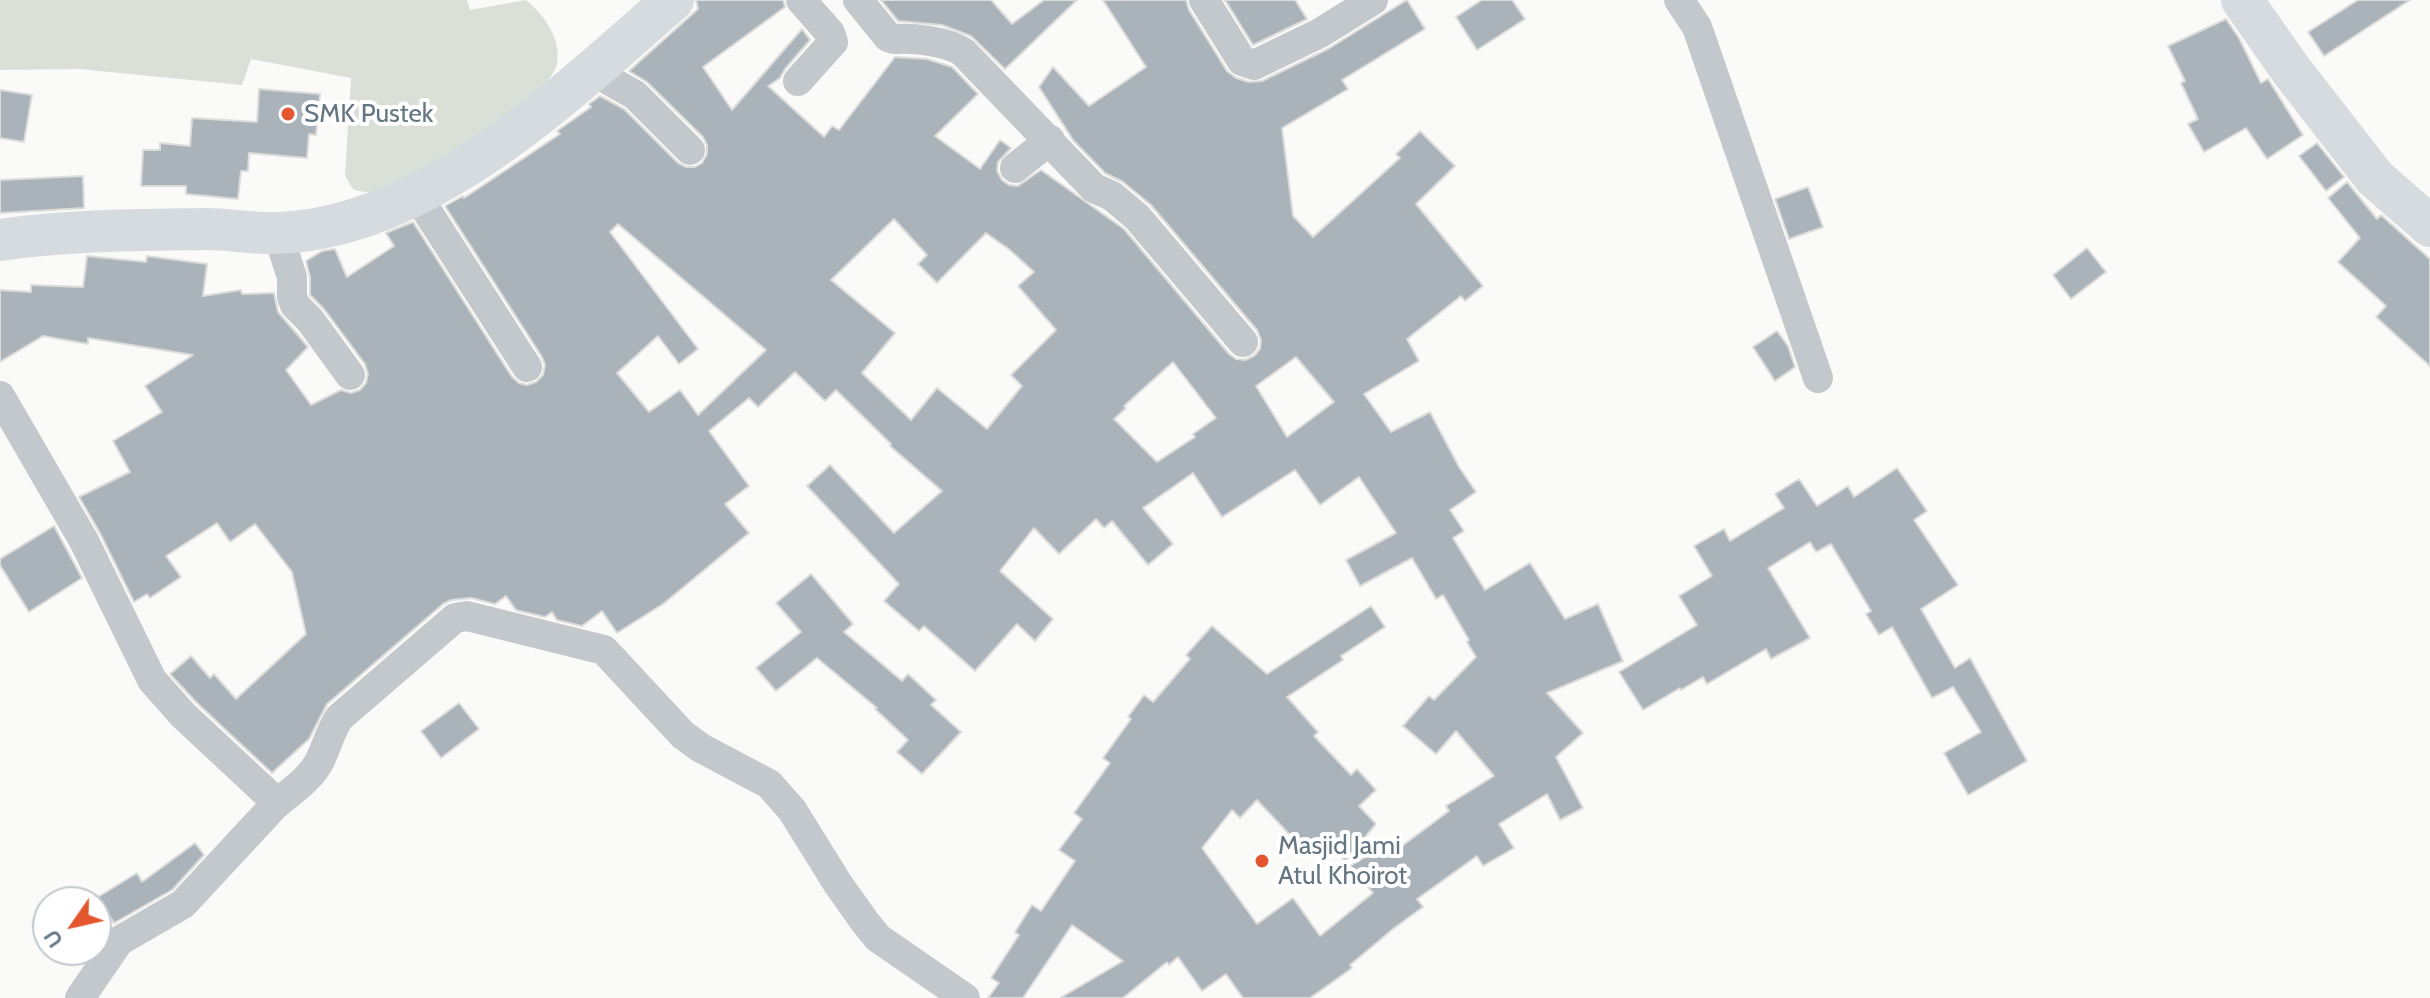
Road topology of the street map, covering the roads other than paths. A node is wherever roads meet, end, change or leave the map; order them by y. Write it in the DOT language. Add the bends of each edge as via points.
graph roads {
  1 [pos="673,0"];
  2 [pos="801,0"];
  3 [pos="858,0"];
  4 [pos="1204,0"];
  5 [pos="1373,0"];
  6 [pos="1679,0"];
  7 [pos="2242,0"];
  8 [pos="591,70"];
  9 [pos="798,81"];
  10 [pos="1050,140"];
  11 [pos="690,150"];
  12 [pos="1015,168"];
  13 [pos="416,194"];
  14 [pos="2430,226"];
  15 [pos="278,234"];
  16 [pos="0,240"];
  17 [pos="1243,342"];
  18 [pos="527,367"];
  19 [pos="350,375"];
  20 [pos="1818,378"];
  21 [pos="0,396"];
  22 [pos="274,806"];
  23 [pos="80,998"];
  24 [pos="965,998"];
  1 -- 8 [label="main road"];
  2 -- 9 [label="street" via="833,42"];
  3 -- 10 [label="street" via="888,37 940,42 963,52"];
  4 -- 5 [label="street" via="1242,61 1254,65"];
  6 -- 20 [label="street" via="1697,27"];
  7 -- 14 [label="main road" via="2375,178"];
  8 -- 11 [label="street" via="635,95"];
  8 -- 13 [label="main road" via="482,158"];
  10 -- 12 [label="street"];
  10 -- 17 [label="street" via="1094,188 1137,217"];
  13 -- 15 [label="main road" via="361,218"];
  13 -- 18 [label="street"];
  15 -- 16 [label="main road" via="209,229"];
  15 -- 19 [label="street" via="295,305"];
  21 -- 22 [label="street" via="84,541 152,680 272,798"];
  22 -- 23 [label="street" via="183,904 119,941"];
  22 -- 24 [label="street" via="315,769 339,718 455,618 467,616 604,650 683,735 769,784 878,938"];
}
